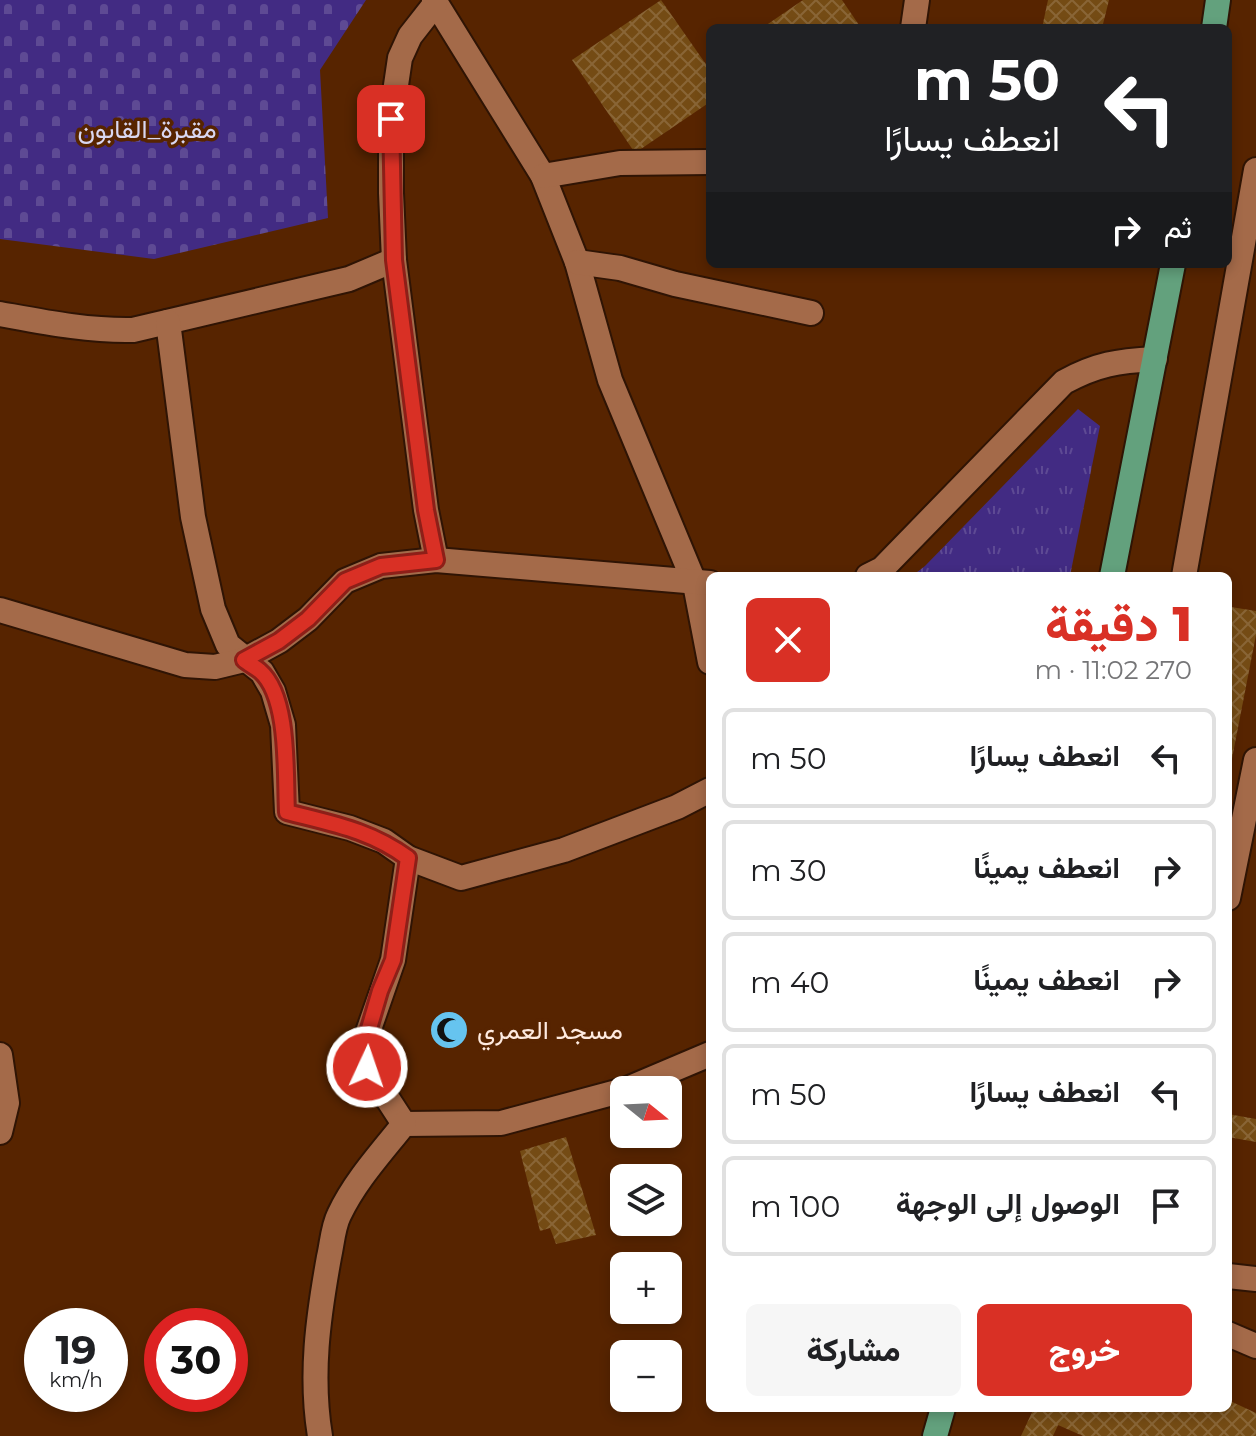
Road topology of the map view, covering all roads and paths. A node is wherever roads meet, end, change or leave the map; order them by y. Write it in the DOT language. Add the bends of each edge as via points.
graph roads {
  1 [pos="917,0"];
  2 [pos="1218,0"];
  3 [pos="435,2"];
  4 [pos="914,24"];
  5 [pos="1215,24"];
  6 [pos="706,162"];
  7 [pos="1256,170"];
  8 [pos="543,176"];
  9 [pos="394,260"];
  10 [pos="577,262"];
  11 [pos="1172,268"];
  12 [pos="811,313"];
  13 [pos="0,314"];
  14 [pos="168,322"];
  15 [pos="1155,359"];
  16 [pos="436,560"];
  17 [pos="876,572"];
  18 [pos="1113,572"];
  19 [pos="1185,572"];
  20 [pos="703,584"];
  21 [pos="0,610"];
  22 [pos="706,617"];
  23 [pos="244,660"];
  24 [pos="1256,760"];
  25 [pos="706,792"];
  26 [pos="408,858"];
  27 [pos="1232,878"];
  28 [pos="0,1055"];
  29 [pos="706,1056"];
  30 [pos="658,1076"];
  31 [pos="610,1094"];
  32 [pos="404,1124"];
  33 [pos="0,1132"];
  34 [pos="1232,1276"];
  35 [pos="1256,1279"];
  36 [pos="1232,1336"];
  37 [pos="1256,1346"];
  38 [pos="942,1412"];
  39 [pos="320,1436"];
  40 [pos="935,1436"];
  1 -- 4 [label="street"];
  2 -- 5 [label="main road"];
  3 -- 8 [label="street"];
  3 -- 9 [label="street" via="400,58 391,119"];
  6 -- 8 [label="street" via="620,163"];
  7 -- 19 [label="street"];
  8 -- 10 [label="street"];
  9 -- 14 [label="street" via="349,279"];
  9 -- 16 [label="street"];
  10 -- 12 [label="street"];
  10 -- 20 [label="street" via="610,380"];
  11 -- 15 [label="main road"];
  13 -- 14 [label="street" via="109,330"];
  14 -- 23 [label="street" via="193,517 213,609 228,645"];
  15 -- 17 [label="street" via="1117,361 1064,382"];
  15 -- 18 [label="main road"];
  16 -- 20 [label="street"];
  16 -- 23 [label="street" via="381,566 345,581 308,619"];
  20 -- 22 [label="street"];
  21 -- 23 [label="street" via="185,665 215,667"];
  23 -- 26 [label="street" via="262,672 283,725 287,812 350,828 384,841"];
  24 -- 27 [label="street"];
  25 -- 26 [label="street" via="564,850 461,878"];
  26 -- 32 [label="street" via="393,960 368,1032 367,1067"];
  28 -- 33 [label="street" via="7,1103"];
  29 -- 30 [label="street"];
  31 -- 32 [label="street" via="501,1123"];
  32 -- 39 [label="street" via="337,1217 315,1349"];
  34 -- 35 [label="street"];
  36 -- 37 [label="street"];
  38 -- 40 [label="main road"];
}
